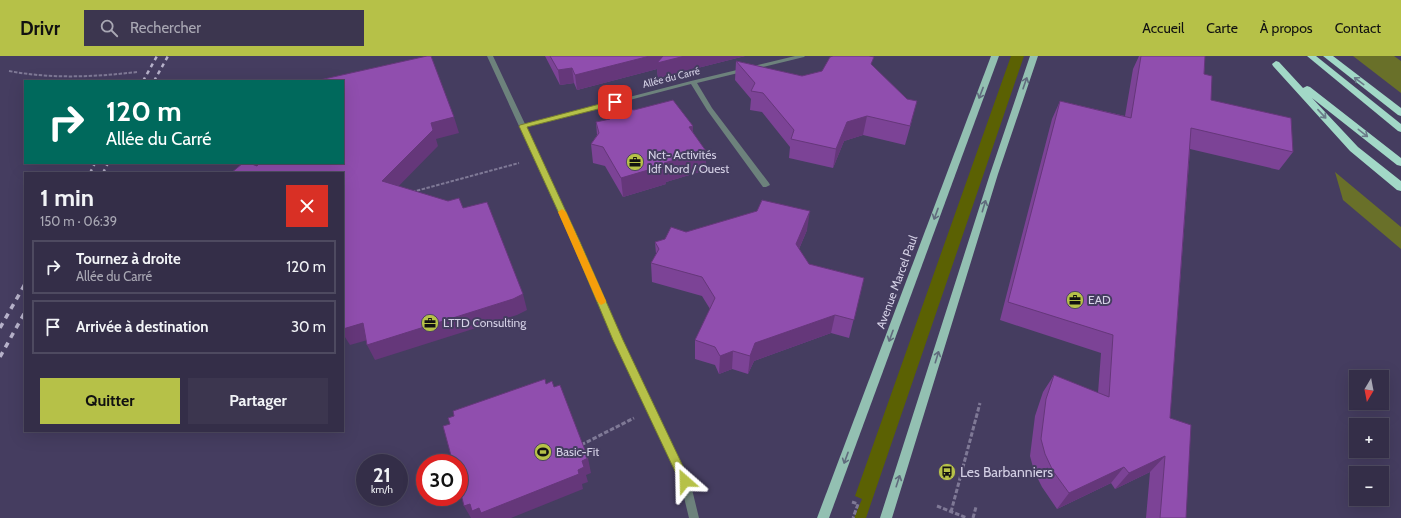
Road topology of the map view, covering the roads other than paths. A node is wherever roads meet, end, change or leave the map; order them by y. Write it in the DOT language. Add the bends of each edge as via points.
graph roads {
  1 [pos="490,56"];
  2 [pos="802,56"];
  3 [pos="995,56"];
  4 [pos="1034,56"];
  5 [pos="1268,56"];
  6 [pos="1311,56"];
  7 [pos="1326,56"];
  8 [pos="1276,64"];
  9 [pos="693,82"];
  10 [pos="1401,113"];
  11 [pos="523,126"];
  12 [pos="1401,129"];
  13 [pos="1401,163"];
  14 [pos="766,185"];
  15 [pos="1401,187"];
  16 [pos="694,518"];
  17 [pos="823,518"];
  18 [pos="886,518"];
  1 -- 11 [label="street"];
  2 -- 9 [label="street, Allée du Carré"];
  3 -- 17 [label="main road, Avenue Marcel Paul, one-way"];
  18 -- 4 [label="main road, one-way" via="994,174"];
  5 -- 8 [label="highway"];
  6 -- 12 [label="highway"];
  10 -- 7 [label="highway, one-way"];
  8 -- 13 [label="highway, one-way"];
  8 -- 15 [label="highway, one-way" via="1354,149"];
  9 -- 11 [label="street, Allée du Carré"];
  9 -- 14 [label="street" via="709,109"];
  11 -- 16 [label="street" via="618,340 685,481"];
}
